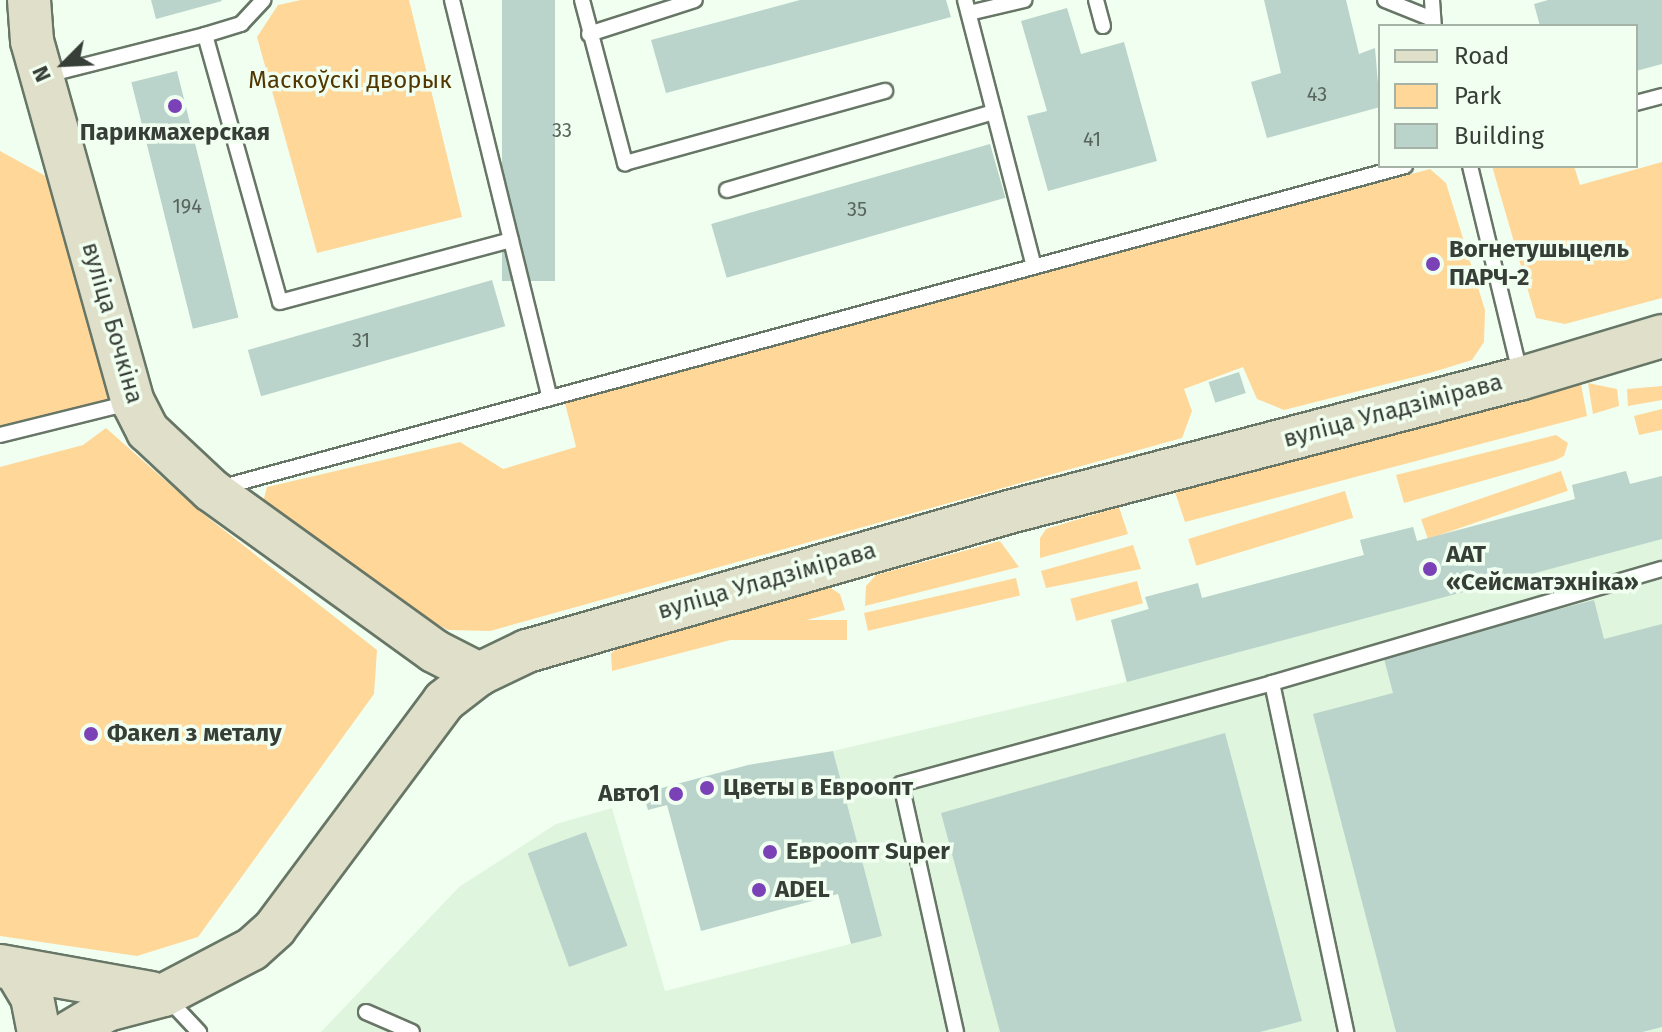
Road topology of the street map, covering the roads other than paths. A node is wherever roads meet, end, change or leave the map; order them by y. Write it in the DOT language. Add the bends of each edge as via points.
graph roads {
  1 [pos="29,0"];
  2 [pos="263,0"];
  3 [pos="452,0"];
  4 [pos="582,0"];
  5 [pos="695,0"];
  6 [pos="1024,0"];
  7 [pos="1096,0"];
  8 [pos="1385,0"];
  9 [pos="1432,0"];
  10 [pos="967,7"];
  11 [pos="1433,22"];
  12 [pos="1103,26"];
  13 [pos="589,34"];
  14 [pos="205,35"];
  15 [pos="42,77"];
  16 [pos="885,91"];
  17 [pos="1662,96"];
  18 [pos="1638,102"];
  19 [pos="994,112"];
  20 [pos="1398,168"];
  21 [pos="1470,168"];
  22 [pos="727,190"];
  23 [pos="511,240"];
  24 [pos="1034,266"];
  25 [pos="1662,336"];
  26 [pos="1522,378"];
  27 [pos="550,398"];
  28 [pos="133,402"];
  29 [pos="0,435"];
  30 [pos="211,490"];
  31 [pos="1662,569"];
  32 [pos="479,674"];
  33 [pos="1272,683"];
  34 [pos="8,968"];
  35 [pos="164,995"];
  36 [pos="366,1012"];
  37 [pos="39,1032"];
  38 [pos="70,1032"];
  39 [pos="146,1032"];
  40 [pos="199,1032"];
  41 [pos="412,1032"];
  42 [pos="956,1032"];
  43 [pos="1346,1032"];
  1 -- 15 [label="main road, вуліца Бочкіна"];
  2 -- 14 [label="lane" via="241,24"];
  3 -- 23 [label="lane"];
  4 -- 13 [label="lane"];
  5 -- 13 [label="lane"];
  6 -- 10 [label="lane"];
  7 -- 12 [label="lane"];
  8 -- 11 [label="lane"];
  9 -- 11 [label="lane"];
  10 -- 19 [label="lane"];
  13 -- 16 [label="lane" via="625,163"];
  14 -- 15 [label="lane"];
  14 -- 23 [label="lane" via="280,302"];
  15 -- 28 [label="main road, вуліца Бочкіна"];
  17 -- 18 [label="lane"];
  19 -- 22 [label="lane"];
  19 -- 24 [label="lane"];
  20 -- 24 [label="lane"];
  21 -- 26 [label="lane"];
  23 -- 27 [label="lane"];
  24 -- 27 [label="lane"];
  25 -- 26 [label="main road, вуліца Уладзімірава"];
  26 -- 32 [label="main road, вуліца Уладзімірава" via="700,599 527,651"];
  27 -- 30 [label="lane"];
  28 -- 29 [label="lane"];
  28 -- 30 [label="main road, вуліца Бочкіна" via="148,431"];
  30 -- 32 [label="main road, вуліца Бочкіна" via="434,651"];
  31 -- 33 [label="lane"];
  32 -- 35 [label="main road, вуліца Уладзімірава" via="444,701 401,753 275,928 230,963"];
  33 -- 42 [label="lane" via="901,784"];
  33 -- 43 [label="lane"];
  34 -- 35 [label="main road"];
  34 -- 37 [label="main road" via="32,997"];
  35 -- 38 [label="main road, вуліца Уладзімірава" via="107,1010"];
  35 -- 39 [label="main road"];
  35 -- 40 [label="lane"];
  36 -- 41 [label="lane"];
}
